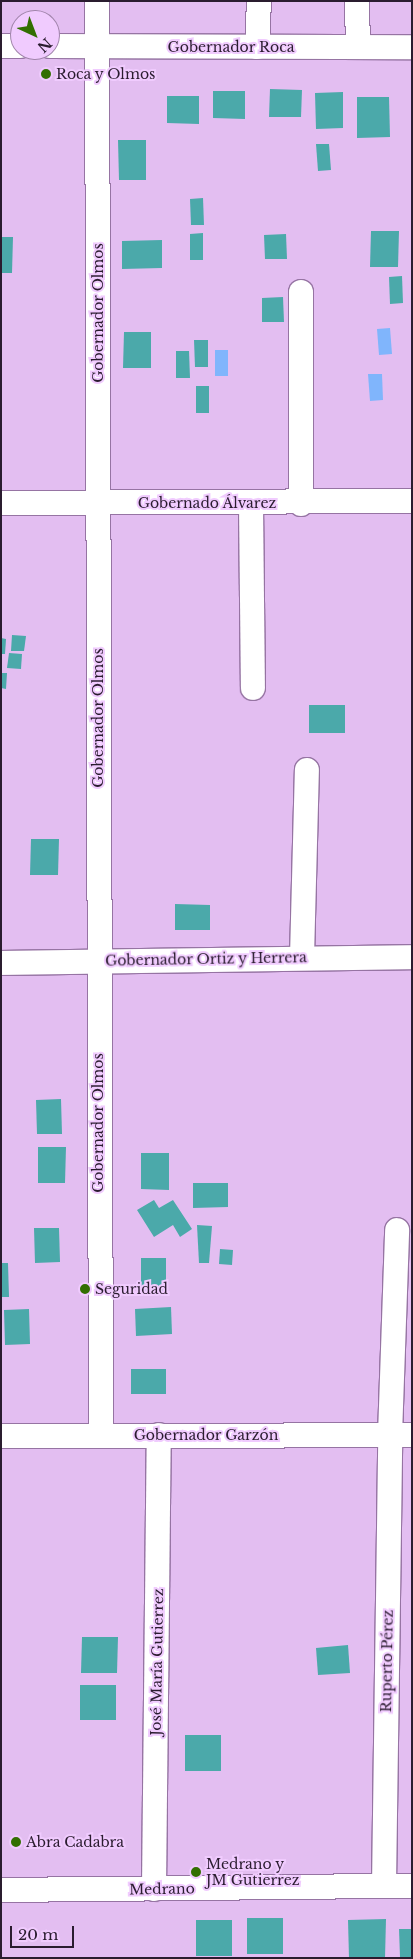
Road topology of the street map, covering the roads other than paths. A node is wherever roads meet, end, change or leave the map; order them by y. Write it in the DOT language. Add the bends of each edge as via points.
graph roads {
  1 [pos="97,1"];
  2 [pos="259,1"];
  3 [pos="357,1"];
  4 [pos="60,46"];
  5 [pos="97,46"];
  6 [pos="257,47"];
  7 [pos="358,47"];
  8 [pos="412,47"];
  9 [pos="301,292"];
  10 [pos="412,501"];
  11 [pos="1,503"];
  12 [pos="100,503"];
  13 [pos="251,504"];
  14 [pos="301,504"];
  15 [pos="253,688"];
  16 [pos="307,770"];
  17 [pos="302,957"];
  18 [pos="412,958"];
  19 [pos="96,961"];
  20 [pos="1,963"];
  21 [pos="397,1230"];
  22 [pos="101,1435"];
  23 [pos="159,1435"];
  24 [pos="401,1435"];
  25 [pos="1,1436"];
  26 [pos="384,1886"];
  27 [pos="412,1886"];
  28 [pos="154,1889"];
  29 [pos="1,1890"];
  1 -- 5 [label="street, Gobernador Olmos"];
  2 -- 6 [label="street"];
  3 -- 7 [label="street"];
  4 -- 5 [label="street, Gobernador Roca"];
  5 -- 6 [label="street, Gobernador Roca"];
  5 -- 12 [label="street, Gobernador Olmos"];
  6 -- 7 [label="street, Gobernador Roca"];
  7 -- 8 [label="street, Gobernador Roca"];
  9 -- 14 [label="street"];
  10 -- 14 [label="street, Gobernado Álvarez"];
  11 -- 12 [label="street, Gobernado Álvarez"];
  12 -- 13 [label="street, Gobernado Álvarez"];
  12 -- 19 [label="street, Gobernador Olmos"];
  13 -- 14 [label="street, Gobernado Álvarez"];
  13 -- 15 [label="street"];
  16 -- 17 [label="street"];
  17 -- 18 [label="street, Gobernador Ortiz y Herrera"];
  17 -- 19 [label="street, Gobernador Ortiz y Herrera"];
  19 -- 20 [label="street, Gobernador Ortiz y Herrera"];
  19 -- 22 [label="street, Gobernador Olmos"];
  21 -- 24 [label="street, Ruperto Pérez"];
  22 -- 23 [label="street, Gobernador Garzón"];
  22 -- 25 [label="street, Gobernador Garzón"];
  23 -- 24 [label="street, Gobernador Garzón"];
  23 -- 28 [label="street, José María Gutierrez"];
  24 -- 26 [label="street, Ruperto Pérez"];
  26 -- 27 [label="street, Medrano"];
  26 -- 28 [label="street, Medrano"];
  28 -- 29 [label="street, Medrano"];
}
